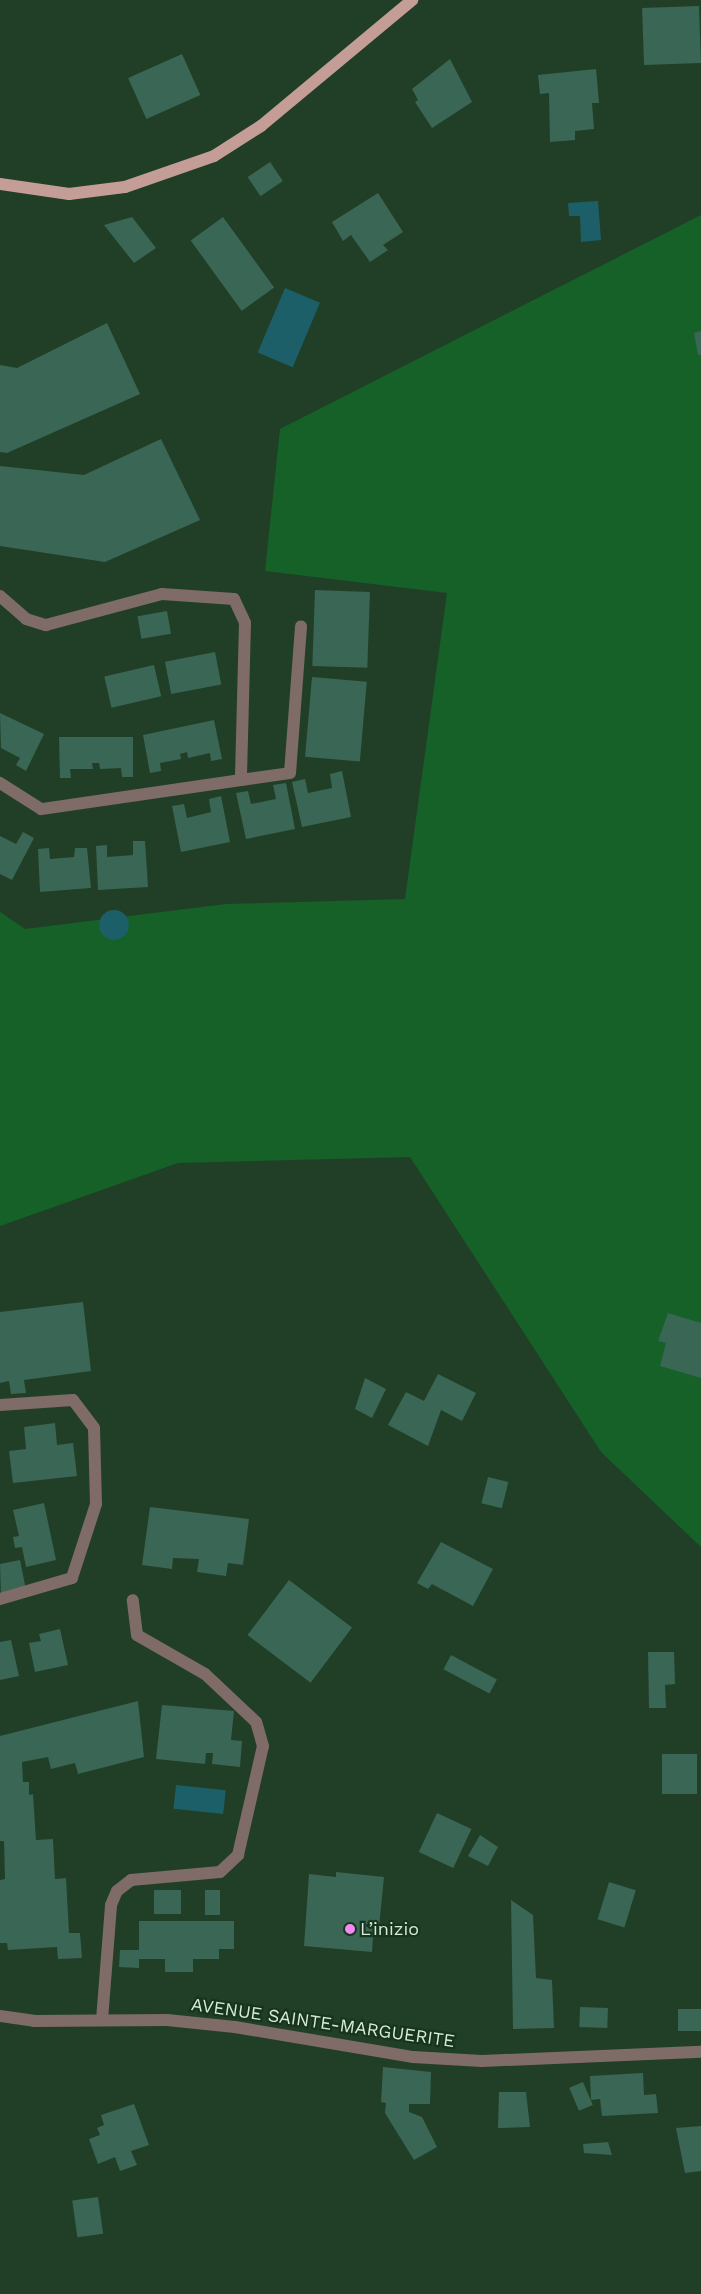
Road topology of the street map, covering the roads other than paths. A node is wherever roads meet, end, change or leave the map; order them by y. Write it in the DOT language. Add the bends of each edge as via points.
graph roads {
  1 [pos="412,0"];
  2 [pos="0,184"];
  3 [pos="0,596"];
  4 [pos="301,626"];
  5 [pos="241,780"];
  6 [pos="0,783"];
  7 [pos="0,1404"];
  8 [pos="0,1599"];
  9 [pos="133,1600"];
  10 [pos="0,2016"];
  11 [pos="102,2020"];
  12 [pos="701,2052"];
  1 -- 2 [label="main road" via="261,126 214,156 172,175 125,188 69,194"];
  3 -- 5 [label="street" via="26,619 46,625 162,594 234,599 245,623"];
  4 -- 5 [label="street" via="290,773"];
  5 -- 6 [label="street" via="41,809"];
  7 -- 8 [label="street" via="73,1400 94,1428 96,1504 72,1578"];
  9 -- 11 [label="street" via="137,1635 205,1674 256,1722 263,1746 238,1855 220,1872 131,1880 118,1891 111,1905"];
  10 -- 11 [label="street, AVENUE SAINTE-MARGUERITE"];
  11 -- 12 [label="street, AVENUE SAINTE-MARGUERITE" via="235,2027 413,2057 472,2060"];
}
